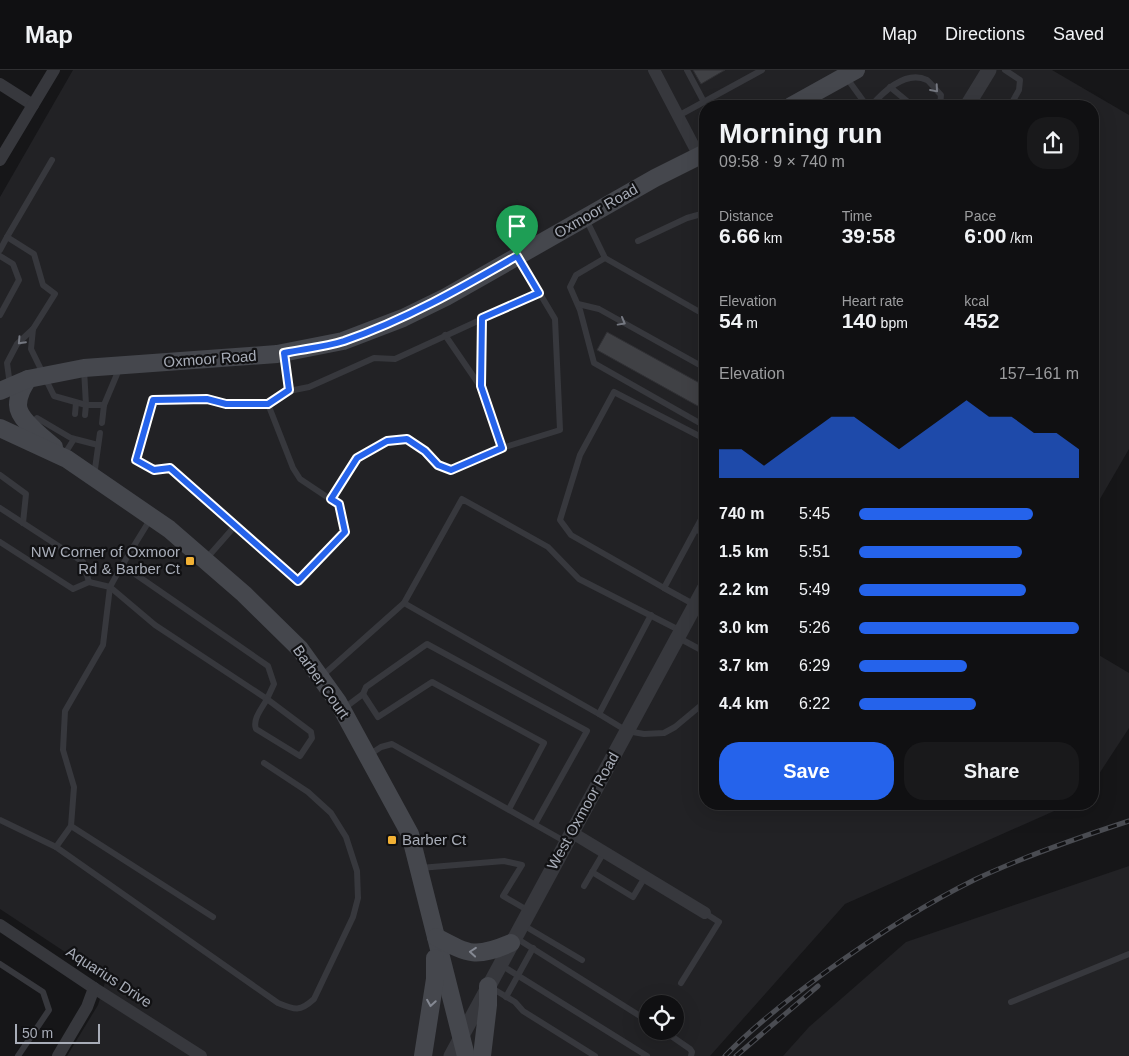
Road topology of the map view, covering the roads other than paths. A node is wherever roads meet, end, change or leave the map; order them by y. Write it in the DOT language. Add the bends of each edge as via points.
graph roads {
  1 [pos="54,70"];
  2 [pos="654,70"];
  3 [pos="687,70"];
  4 [pos="762,70"];
  5 [pos="989,70"];
  6 [pos="1005,70"];
  7 [pos="850,73"];
  8 [pos="0,84"];
  9 [pos="890,87"];
  10 [pos="703,100"];
  11 [pos="708,100"];
  12 [pos="803,100"];
  13 [pos="864,100"];
  14 [pos="877,100"];
  15 [pos="906,100"];
  16 [pos="940,100"];
  17 [pos="971,100"];
  18 [pos="1013,100"];
  19 [pos="32,105"];
  20 [pos="699,105"];
  21 [pos="678,116"];
  22 [pos="699,152"];
  23 [pos="699,158"];
  24 [pos="0,160"];
  25 [pos="52,160"];
  26 [pos="699,215"];
  27 [pos="585,218"];
  28 [pos="7,238"];
  29 [pos="638,241"];
  30 [pos="0,250"];
  31 [pos="0,256"];
  32 [pos="517,256"];
  33 [pos="605,258"];
  34 [pos="539,293"];
  35 [pos="578,304"];
  36 [pos="699,311"];
  37 [pos="0,315"];
  38 [pos="482,318"];
  39 [pos="32,329"];
  40 [pos="446,335"];
  41 [pos="284,353"];
  42 [pos="121,365"];
  43 [pos="699,365"];
  44 [pos="84,368"];
  45 [pos="36,377"];
  46 [pos="481,386"];
  47 [pos="5,388"];
  48 [pos="289,390"];
  49 [pos="76,403"];
  50 [pos="268,404"];
  51 [pos="86,405"];
  52 [pos="104,405"];
  53 [pos="75,414"];
  54 [pos="86,415"];
  55 [pos="102,423"];
  56 [pos="699,423"];
  57 [pos="30,425"];
  58 [pos="0,428"];
  59 [pos="100,433"];
  60 [pos="699,436"];
  61 [pos="76,437"];
  62 [pos="98,445"];
  63 [pos="502,448"];
  64 [pos="66,457"];
  65 [pos="0,475"];
  66 [pos="94,477"];
  67 [pos="331,499"];
  68 [pos="0,508"];
  69 [pos="152,517"];
  70 [pos="23,523"];
  71 [pos="699,523"];
  72 [pos="235,526"];
  73 [pos="696,529"];
  74 [pos="699,531"];
  75 [pos="0,542"];
  76 [pos="205,560"];
  77 [pos="122,565"];
  78 [pos="89,582"];
  79 [pos="110,586"];
  80 [pos="664,588"];
  81 [pos="699,597"];
  82 [pos="404,603"];
  83 [pos="695,605"];
  84 [pos="651,615"];
  85 [pos="679,634"];
  86 [pos="699,648"];
  87 [pos="320,678"];
  88 [pos="362,694"];
  89 [pos="268,699"];
  90 [pos="699,707"];
  91 [pos="342,709"];
  92 [pos="599,714"];
  93 [pos="627,731"];
  94 [pos="367,756"];
  95 [pos="264,763"];
  96 [pos="509,809"];
  97 [pos="0,820"];
  98 [pos="535,824"];
  99 [pos="71,826"];
  100 [pos="569,837"];
  101 [pos="56,847"];
  102 [pos="604,852"];
  103 [pos="419,868"];
  104 [pos="592,872"];
  105 [pos="645,877"];
  106 [pos="584,886"];
  107 [pos="705,913"];
  108 [pos="214,917"];
  109 [pos="0,925"];
  110 [pos="519,929"];
  111 [pos="436,937"];
  112 [pos="533,948"];
  113 [pos="1129,954"];
  114 [pos="582,960"];
  115 [pos="0,964"];
  116 [pos="500,965"];
  117 [pos="518,976"];
  118 [pos="681,983"];
  119 [pos="488,986"];
  120 [pos="94,988"];
  121 [pos="506,997"];
  122 [pos="1011,1002"];
  123 [pos="639,1015"];
  124 [pos="461,1036"];
  125 [pos="677,1040"];
  126 [pos="18,1056"];
  127 [pos="58,1056"];
  128 [pos="201,1056"];
  129 [pos="423,1056"];
  130 [pos="450,1056"];
  131 [pos="466,1056"];
  132 [pos="482,1056"];
  133 [pos="595,1056"];
  134 [pos="647,1056"];
  135 [pos="690,1056"];
  1 -- 19 [label="street"];
  2 -- 21 [label="street"];
  3 -- 10 [label="lane"];
  4 -- 11 [label="lane"];
  5 -- 17 [label="street"];
  6 -- 18 [label="lane" via="1020,80"];
  7 -- 12 [label="main road"];
  7 -- 13 [label="lane"];
  8 -- 19 [label="street"];
  9 -- 14 [label="lane"];
  9 -- 15 [label="lane"];
  9 -- 16 [label="lane, one-way" via="905,75 915,75 926,79 941,94"];
  19 -- 24 [label="street"];
  20 -- 21 [label="lane"];
  21 -- 22 [label="street"];
  23 -- 27 [label="main road, Oxmoor Road" via="655,178"];
  25 -- 28 [label="lane"];
  26 -- 29 [label="lane"];
  27 -- 32 [label="main road, Oxmoor Road"];
  27 -- 33 [label="lane"];
  28 -- 30 [label="lane"];
  28 -- 39 [label="lane" via="34,254 43,285 55,294"];
  31 -- 37 [label="lane" via="13,264 18,280"];
  32 -- 34 [label="lane"];
  32 -- 41 [label="main road, Oxmoor Road" via="403,318 343,341"];
  33 -- 35 [label="lane" via="576,275 570,287"];
  33 -- 36 [label="lane"];
  34 -- 38 [label="lane"];
  34 -- 63 [label="lane" via="555,319 560,430"];
  35 -- 43 [label="lane, one-way" via="599,309"];
  35 -- 56 [label="lane" via="594,363"];
  38 -- 40 [label="lane"];
  38 -- 46 [label="lane"];
  39 -- 45 [label="lane" via="31,349"];
  39 -- 47 [label="lane, one-way" via="17,344 7,364"];
  40 -- 46 [label="lane"];
  40 -- 48 [label="lane" via="395,359 374,358 309,387"];
  41 -- 42 [label="main road, Oxmoor Road"];
  41 -- 48 [label="lane"];
  42 -- 44 [label="main road, Oxmoor Road"];
  42 -- 52 [label="lane"];
  44 -- 45 [label="main road, Oxmoor Road"];
  44 -- 51 [label="lane"];
  45 -- 47 [label="main road, Oxmoor Road"];
  45 -- 49 [label="lane" via="54,396"];
  45 -- 57 [label="main road" via="19,395 18,407"];
  46 -- 63 [label="lane"];
  48 -- 50 [label="lane"];
  49 -- 51 [label="lane"];
  49 -- 53 [label="lane"];
  50 -- 67 [label="lane" via="300,479"];
  50 -- 72 [label="lane" via="226,404 207,399 153,400 136,460 154,470 170,468"];
  51 -- 52 [label="lane"];
  51 -- 54 [label="lane"];
  52 -- 55 [label="lane"];
  57 -- 61 [label="lane" via="37,418"];
  57 -- 64 [label="main road"];
  58 -- 64 [label="main road, Barber Court"];
  59 -- 62 [label="lane"];
  60 -- 80 [label="lane" via="614,392 580,455 560,520 571,535"];
  61 -- 62 [label="lane"];
  61 -- 64 [label="lane"];
  62 -- 66 [label="lane"];
  63 -- 67 [label="lane" via="451,470 438,465 407,439 387,441 357,458"];
  64 -- 66 [label="main road, Barber Court"];
  65 -- 70 [label="lane" via="26,494"];
  66 -- 69 [label="main road, Barber Court"];
  67 -- 72 [label="lane" via="339,504 345,532 298,581"];
  68 -- 70 [label="lane"];
  69 -- 76 [label="main road, Barber Court"];
  69 -- 77 [label="lane"];
  70 -- 78 [label="lane" via="83,562"];
  71 -- 73 [label="lane"];
  72 -- 76 [label="lane"];
  73 -- 74 [label="lane"];
  73 -- 80 [label="lane"];
  75 -- 78 [label="lane" via="73,589"];
  76 -- 87 [label="main road, Barber Court" via="300,649"];
  77 -- 79 [label="lane"];
  77 -- 89 [label="lane" via="268,666 274,684"];
  78 -- 79 [label="lane"];
  79 -- 89 [label="lane" via="155,625"];
  79 -- 99 [label="lane" via="103,645 65,711 63,750 74,787"];
  80 -- 83 [label="lane"];
  81 -- 83 [label="street, West Oxmoor Road"];
  82 -- 84 [label="lane" via="462,499 548,547 579,579"];
  82 -- 87 [label="lane"];
  82 -- 92 [label="lane"];
  83 -- 85 [label="street, West Oxmoor Road"];
  84 -- 85 [label="lane"];
  84 -- 92 [label="lane"];
  85 -- 86 [label="lane"];
  85 -- 93 [label="street, West Oxmoor Road"];
  87 -- 91 [label="main road, Barber Court"];
  88 -- 91 [label="lane"];
  88 -- 96 [label="lane" via="378,717 432,682 544,743"];
  88 -- 98 [label="lane" via="366,687 427,644 587,731"];
  89 -- 89 [label="lane" via="254,725 300,756 312,738 312,732"];
  90 -- 93 [label="lane" via="664,733"];
  91 -- 94 [label="main road, Barber Court"];
  92 -- 93 [label="lane"];
  93 -- 100 [label="street, West Oxmoor Road"];
  94 -- 96 [label="lane" via="392,744"];
  94 -- 103 [label="main road, Barber Court" via="410,834"];
  95 -- 101 [label="lane" via="308,792 331,813 346,838 357,871 358,898 353,917 314,999 305,1007 294,1009 278,1003"];
  96 -- 98 [label="lane"];
  97 -- 101 [label="lane"];
  98 -- 100 [label="lane"];
  99 -- 101 [label="lane"];
  99 -- 108 [label="lane"];
  100 -- 102 [label="street"];
  100 -- 110 [label="street, West Oxmoor Road"];
  102 -- 104 [label="lane"];
  102 -- 105 [label="street"];
  103 -- 110 [label="lane" via="504,861 522,865 503,896"];
  103 -- 111 [label="main road, Barber Court"];
  104 -- 105 [label="lane" via="633,897"];
  104 -- 106 [label="lane"];
  105 -- 107 [label="street"];
  107 -- 118 [label="lane" via="718,922"];
  109 -- 120 [label="street, Aquarius Drive"];
  110 -- 111 [label="main road, one-way" via="494,950 476,954 462,951"];
  110 -- 112 [label="lane"];
  110 -- 114 [label="lane"];
  110 -- 116 [label="street, West Oxmoor Road"];
  111 -- 124 [label="main road, Barber Court"];
  111 -- 129 [label="main road, one-way" via="435,979"];
  112 -- 117 [label="lane"];
  112 -- 123 [label="lane"];
  113 -- 122 [label="lane"];
  115 -- 126 [label="lane" via="43,992 49,1010"];
  116 -- 117 [label="lane"];
  116 -- 119 [label="street, West Oxmoor Road"];
  117 -- 121 [label="lane"];
  117 -- 134 [label="lane"];
  119 -- 121 [label="lane"];
  119 -- 124 [label="street, West Oxmoor Road"];
  119 -- 132 [label="main road"];
  120 -- 127 [label="street" via="87,1008"];
  120 -- 128 [label="street, Aquarius Drive"];
  121 -- 133 [label="lane"];
  124 -- 130 [label="street, West Oxmoor Road"];
  124 -- 131 [label="main road, Barber Court"];
  125 -- 135 [label="lane" via="690,1049"];
}
